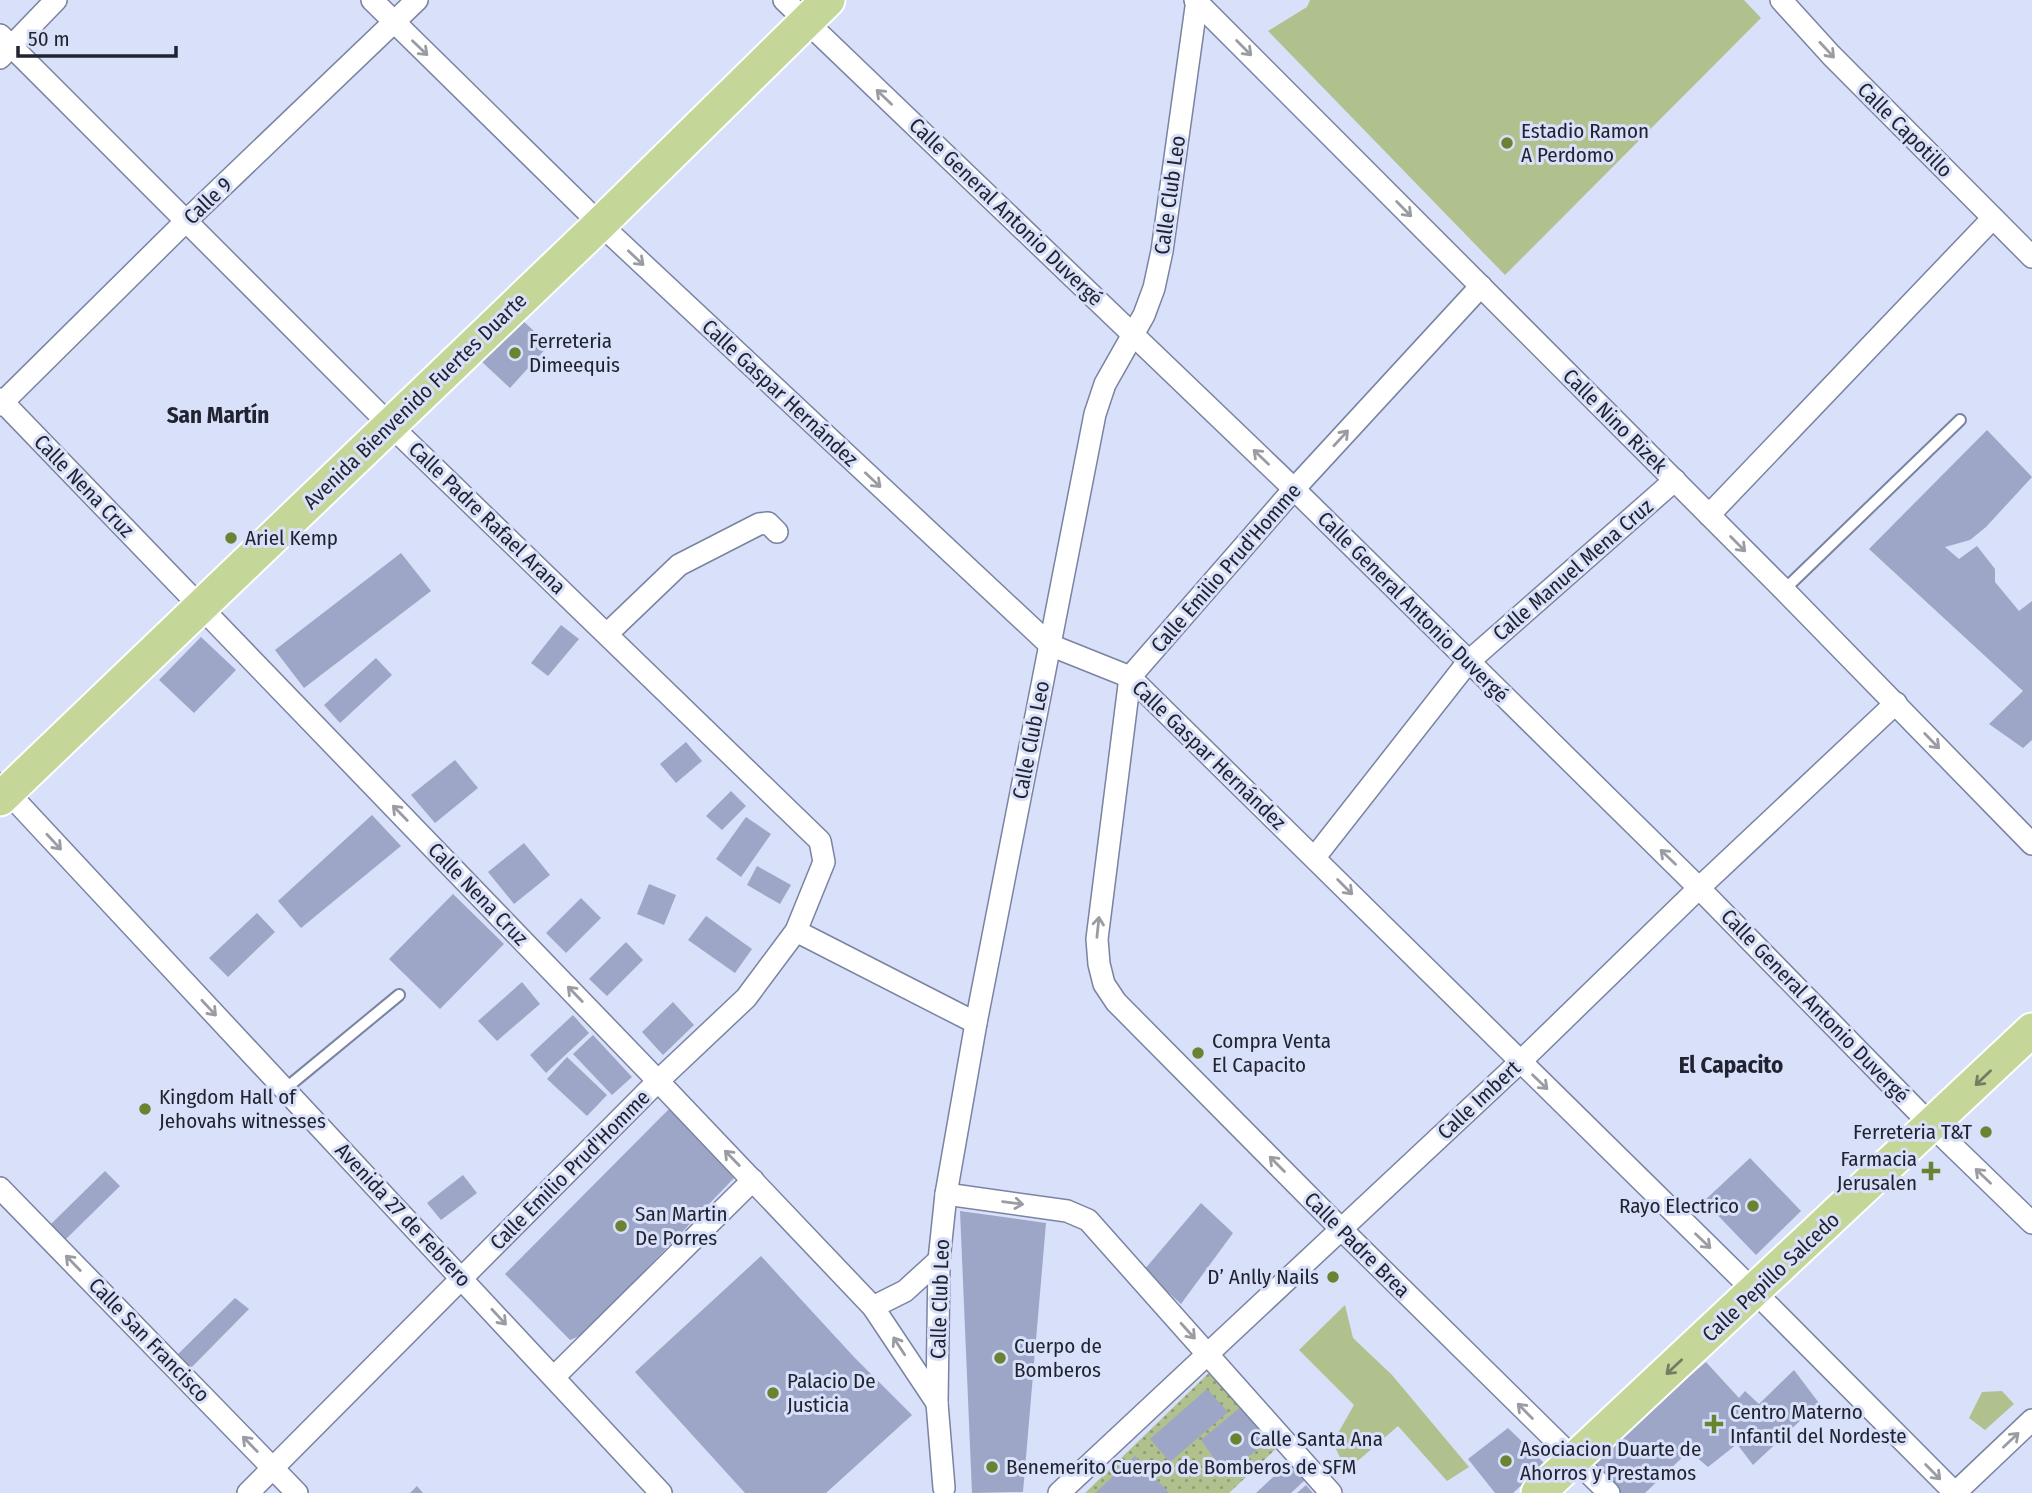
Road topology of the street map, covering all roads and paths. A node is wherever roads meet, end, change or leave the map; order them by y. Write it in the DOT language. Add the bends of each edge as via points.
graph roads {
  1 [pos="56,0"];
  2 [pos="372,0"];
  3 [pos="418,0"];
  4 [pos="1196,0"];
  5 [pos="1781,0"];
  6 [pos="806,7"];
  7 [pos="394,23"];
  8 [pos="4,46"];
  9 [pos="1993,218"];
  10 [pos="186,221"];
  11 [pos="600,225"];
  12 [pos="2032,257"];
  13 [pos="1481,286"];
  14 [pos="1133,334"];
  15 [pos="1,402"];
  16 [pos="1960,421"];
  17 [pos="389,424"];
  18 [pos="1675,480"];
  19 [pos="1294,489"];
  20 [pos="1709,514"];
  21 [pos="776,533"];
  22 [pos="1784,590"];
  23 [pos="201,607"];
  24 [pos="607,634"];
  25 [pos="1050,645"];
  26 [pos="1468,662"];
  27 [pos="1130,677"];
  28 [pos="1896,703"];
  29 [pos="2,792"];
  30 [pos="2032,844"];
  31 [pos="824,852"];
  32 [pos="1315,857"];
  33 [pos="1699,888"];
  34 [pos="796,931"];
  35 [pos="399,995"];
  36 [pos="976,1023"];
  37 [pos="2032,1030"];
  38 [pos="1520,1062"];
  39 [pos="658,1081"];
  40 [pos="285,1089"];
  41 [pos="1932,1126"];
  42 [pos="753,1180"];
  43 [pos="0,1188"];
  44 [pos="946,1194"];
  45 [pos="2032,1223"];
  46 [pos="1342,1230"];
  47 [pos="939,1260"];
  48 [pos="463,1279"];
  49 [pos="1755,1292"];
  50 [pos="873,1307"];
  51 [pos="1209,1354"];
  52 [pos="554,1377"];
  53 [pos="937,1404"];
  54 [pos="2032,1420"];
  55 [pos="1574,1459"];
  56 [pos="274,1468"];
  57 [pos="944,1491"];
  58 [pos="248,1493"];
  59 [pos="297,1493"];
  60 [pos="661,1493"];
  61 [pos="1059,1493"];
  62 [pos="1331,1493"];
  63 [pos="1538,1493"];
  64 [pos="1609,1493"];
  65 [pos="1955,1493"];
  1 -- 8 [label="street"];
  2 -- 7 [label="street, Calle Gaspar Hernández"];
  3 -- 7 [label="street, Calle 9"];
  4 -- 13 [label="street, Calle Nino Rizek, one-way"];
  4 -- 14 [label="street, Calle Club Leo" via="1162,251 1154,288"];
  5 -- 9 [label="street, Calle Capotillo, one-way"];
  6 -- 11 [label="main road, Avenida Bienvenido Fuertes Duarte"];
  14 -- 6 [label="street, Calle General Antonio Duvergé, one-way"];
  7 -- 10 [label="street, Calle 9"];
  7 -- 11 [label="street, Calle Gaspar Hernández, one-way"];
  8 -- 10 [label="street, Calle Padre Rafael Arana"];
  9 -- 12 [label="street, Calle Capotillo"];
  9 -- 20 [label="street"];
  10 -- 15 [label="street, Calle 9"];
  10 -- 17 [label="street, Calle Padre Rafael Arana"];
  11 -- 17 [label="main road, Avenida Bienvenido Fuertes Duarte"];
  11 -- 25 [label="street, Calle Gaspar Hernández, one-way"];
  13 -- 18 [label="street, Calle Nino Rizek"];
  19 -- 13 [label="street, Calle Emilio Prud'Homme, one-way"];
  19 -- 14 [label="street, Calle General Antonio Duvergé, one-way"];
  14 -- 25 [label="street, Calle Club Leo" via="1094,414"];
  15 -- 23 [label="street, Calle Nena Cruz"];
  16 -- 22 [label="lane"];
  17 -- 23 [label="main road, Avenida Bienvenido Fuertes Duarte"];
  17 -- 24 [label="street, Calle Padre Rafael Arana"];
  18 -- 20 [label="street, Calle Nino Rizek"];
  18 -- 26 [label="street, Calle Manuel Mena Cruz"];
  19 -- 26 [label="street, Calle General Antonio Duvergé"];
  19 -- 27 [label="street, Calle Emilio Prud'Homme"];
  20 -- 22 [label="street, Calle Nino Rizek, one-way"];
  21 -- 24 [label="street" via="768,523 759,524 679,565"];
  22 -- 28 [label="street, Calle Nino Rizek"];
  23 -- 29 [label="main road, Avenida Bienvenido Fuertes Duarte"];
  39 -- 23 [label="street, Calle Nena Cruz, one-way"];
  24 -- 31 [label="street, Calle Padre Rafael Arana" via="820,841"];
  25 -- 27 [label="street, Calle Gaspar Hernández"];
  25 -- 36 [label="street, Calle Club Leo"];
  26 -- 32 [label="street, Calle Manuel Mena Cruz"];
  33 -- 26 [label="street, Calle General Antonio Duvergé, one-way"];
  27 -- 32 [label="street, Calle Gaspar Hernández"];
  46 -- 27 [label="street, Calle Padre Brea, one-way" via="1109,993 1097,939"];
  28 -- 30 [label="street, Calle Nino Rizek, one-way"];
  28 -- 33 [label="street, Calle Imbert"];
  29 -- 40 [label="street, Avenida 27 de Febrero, one-way"];
  31 -- 34 [label="street, Calle Emilio Prud'Homme"];
  32 -- 38 [label="street, Calle Gaspar Hernández, one-way"];
  33 -- 38 [label="street, Calle Imbert"];
  33 -- 41 [label="street, Calle General Antonio Duvergé"];
  34 -- 36 [label="street"];
  34 -- 39 [label="street, Calle Emilio Prud'Homme" via="746,998"];
  35 -- 40 [label="lane"];
  36 -- 44 [label="street, Calle Club Leo"];
  37 -- 41 [label="main road, Calle Pepillo Salcedo, one-way"];
  38 -- 46 [label="street, Calle Imbert"];
  38 -- 49 [label="street, Calle Gaspar Hernández, one-way"];
  42 -- 39 [label="street, Calle Nena Cruz, one-way"];
  39 -- 48 [label="street, Calle Emilio Prud'Homme"];
  40 -- 48 [label="street, Avenida 27 de Febrero"];
  45 -- 41 [label="street, Calle General Antonio Duvergé, one-way"];
  41 -- 49 [label="main road, Calle Pepillo Salcedo"];
  42 -- 50 [label="street, Calle Nena Cruz"];
  42 -- 52 [label="street"];
  56 -- 43 [label="street, Calle San Francisco, one-way"];
  44 -- 47 [label="street, Calle Club Leo"];
  44 -- 51 [label="street, one-way" via="1055,1208 1088,1220"];
  46 -- 51 [label="street, Calle Imbert"];
  55 -- 46 [label="street, Calle Padre Brea, one-way"];
  47 -- 50 [label="street" via="905,1290"];
  47 -- 53 [label="street, Calle Club Leo"];
  48 -- 52 [label="street, Avenida 27 de Febrero, one-way"];
  48 -- 56 [label="street, Calle Emilio Prud'Homme"];
  49 -- 55 [label="main road, Calle Pepillo Salcedo, one-way"];
  49 -- 65 [label="street, Calle Gaspar Hernández, one-way"];
  53 -- 50 [label="street, Calle Nena Cruz, one-way"];
  51 -- 61 [label="street, Calle Imbert"];
  51 -- 62 [label="street"];
  52 -- 60 [label="street, Avenida 27 de Febrero"];
  53 -- 57 [label="street, Calle Club Leo"];
  65 -- 54 [label="street, one-way"];
  55 -- 63 [label="main road, Calle Pepillo Salcedo"];
  55 -- 64 [label="street, Calle Padre Brea"];
  56 -- 58 [label="street, Calle Emilio Prud'Homme"];
  56 -- 59 [label="street, Calle San Francisco"];
}
